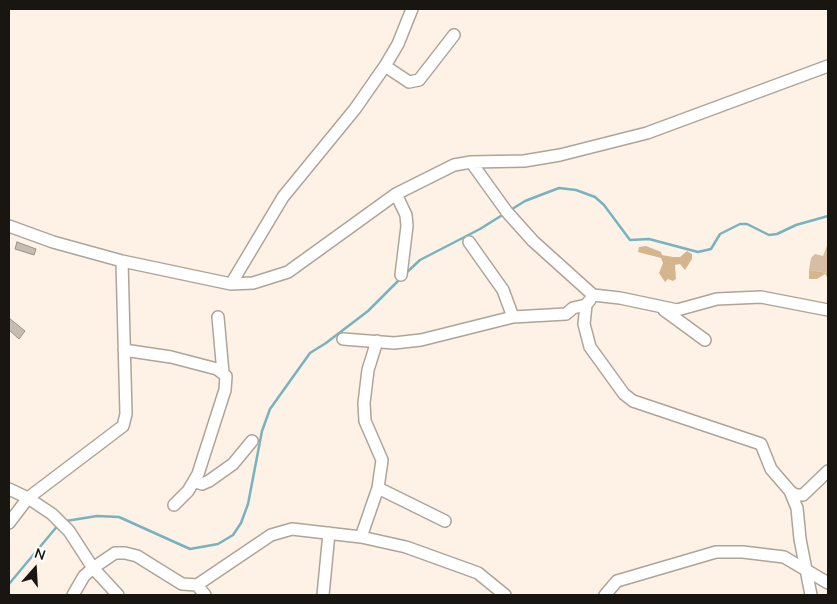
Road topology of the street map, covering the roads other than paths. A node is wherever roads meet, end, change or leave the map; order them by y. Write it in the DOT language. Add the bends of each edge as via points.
graph roads {
  1 [pos="412,9"];
  2 [pos="454,35"];
  3 [pos="385,66"];
  4 [pos="828,66"];
  5 [pos="471,162"];
  6 [pos="396,194"];
  7 [pos="10,231"];
  8 [pos="469,242"];
  9 [pos="122,261"];
  10 [pos="401,275"];
  11 [pos="231,284"];
  12 [pos="589,300"];
  13 [pos="661,308"];
  14 [pos="828,310"];
  15 [pos="566,314"];
  16 [pos="218,317"];
  17 [pos="513,317"];
  18 [pos="584,324"];
  19 [pos="343,339"];
  20 [pos="705,340"];
  21 [pos="377,341"];
  22 [pos="124,350"];
  23 [pos="223,373"];
  24 [pos="252,441"];
  25 [pos="828,471"];
  26 [pos="194,481"];
  27 [pos="378,488"];
  28 [pos="9,489"];
  29 [pos="790,492"];
  30 [pos="808,492"];
  31 [pos="28,498"];
  32 [pos="174,505"];
  33 [pos="798,512"];
  34 [pos="445,521"];
  35 [pos="9,523"];
  36 [pos="329,533"];
  37 [pos="361,537"];
  38 [pos="93,568"];
  39 [pos="806,570"];
  40 [pos="828,583"];
  41 [pos="197,585"];
  42 [pos="73,595"];
  43 [pos="118,595"];
  44 [pos="206,595"];
  45 [pos="324,595"];
  46 [pos="505,595"];
  47 [pos="605,595"];
  48 [pos="811,595"];
  1 -- 3 [label="street"];
  2 -- 3 [label="street" via="419,80 408,82"];
  3 -- 11 [label="street" via="355,109 283,197"];
  4 -- 5 [label="street" via="647,133 524,161"];
  5 -- 6 [label="street" via="454,165"];
  5 -- 12 [label="street" via="508,212"];
  6 -- 10 [label="street" via="406,215 407,226"];
  6 -- 11 [label="street" via="288,272 253,283"];
  7 -- 9 [label="street"];
  8 -- 17 [label="street" via="503,290"];
  9 -- 11 [label="street"];
  9 -- 22 [label="street"];
  12 -- 13 [label="street" via="620,298"];
  12 -- 15 [label="street"];
  12 -- 18 [label="street"];
  13 -- 14 [label="street" via="677,310 717,299 761,298"];
  13 -- 20 [label="street" via="675,315"];
  15 -- 17 [label="street"];
  15 -- 18 [label="street"];
  16 -- 23 [label="street"];
  17 -- 21 [label="street" via="421,340"];
  18 -- 29 [label="street" via="590,347 628,398 664,413 757,441 765,450 772,470"];
  19 -- 21 [label="street"];
  21 -- 27 [label="street" via="368,370 364,403 365,421 382,460"];
  22 -- 23 [label="street" via="170,357"];
  22 -- 31 [label="street" via="126,414 123,426"];
  23 -- 26 [label="street" via="225,390 206,456"];
  24 -- 26 [label="street" via="233,464 210,481 202,484"];
  25 -- 30 [label="street"];
  26 -- 32 [label="street"];
  27 -- 34 [label="street"];
  27 -- 37 [label="street"];
  28 -- 31 [label="street"];
  29 -- 30 [label="street" via="800,496"];
  29 -- 33 [label="street"];
  30 -- 33 [label="street"];
  31 -- 35 [label="street"];
  31 -- 38 [label="street" via="52,514 69,531"];
  33 -- 39 [label="street"];
  36 -- 37 [label="street"];
  36 -- 41 [label="street" via="292,529 271,535"];
  36 -- 45 [label="street"];
  37 -- 46 [label="street" via="453,562 478,573"];
  38 -- 41 [label="street" via="115,553 125,553 137,556 182,584"];
  38 -- 42 [label="street"];
  38 -- 43 [label="street"];
  39 -- 40 [label="street"];
  39 -- 47 [label="street" via="777,556 716,552 617,581"];
  39 -- 48 [label="street"];
  41 -- 44 [label="street"];
}
